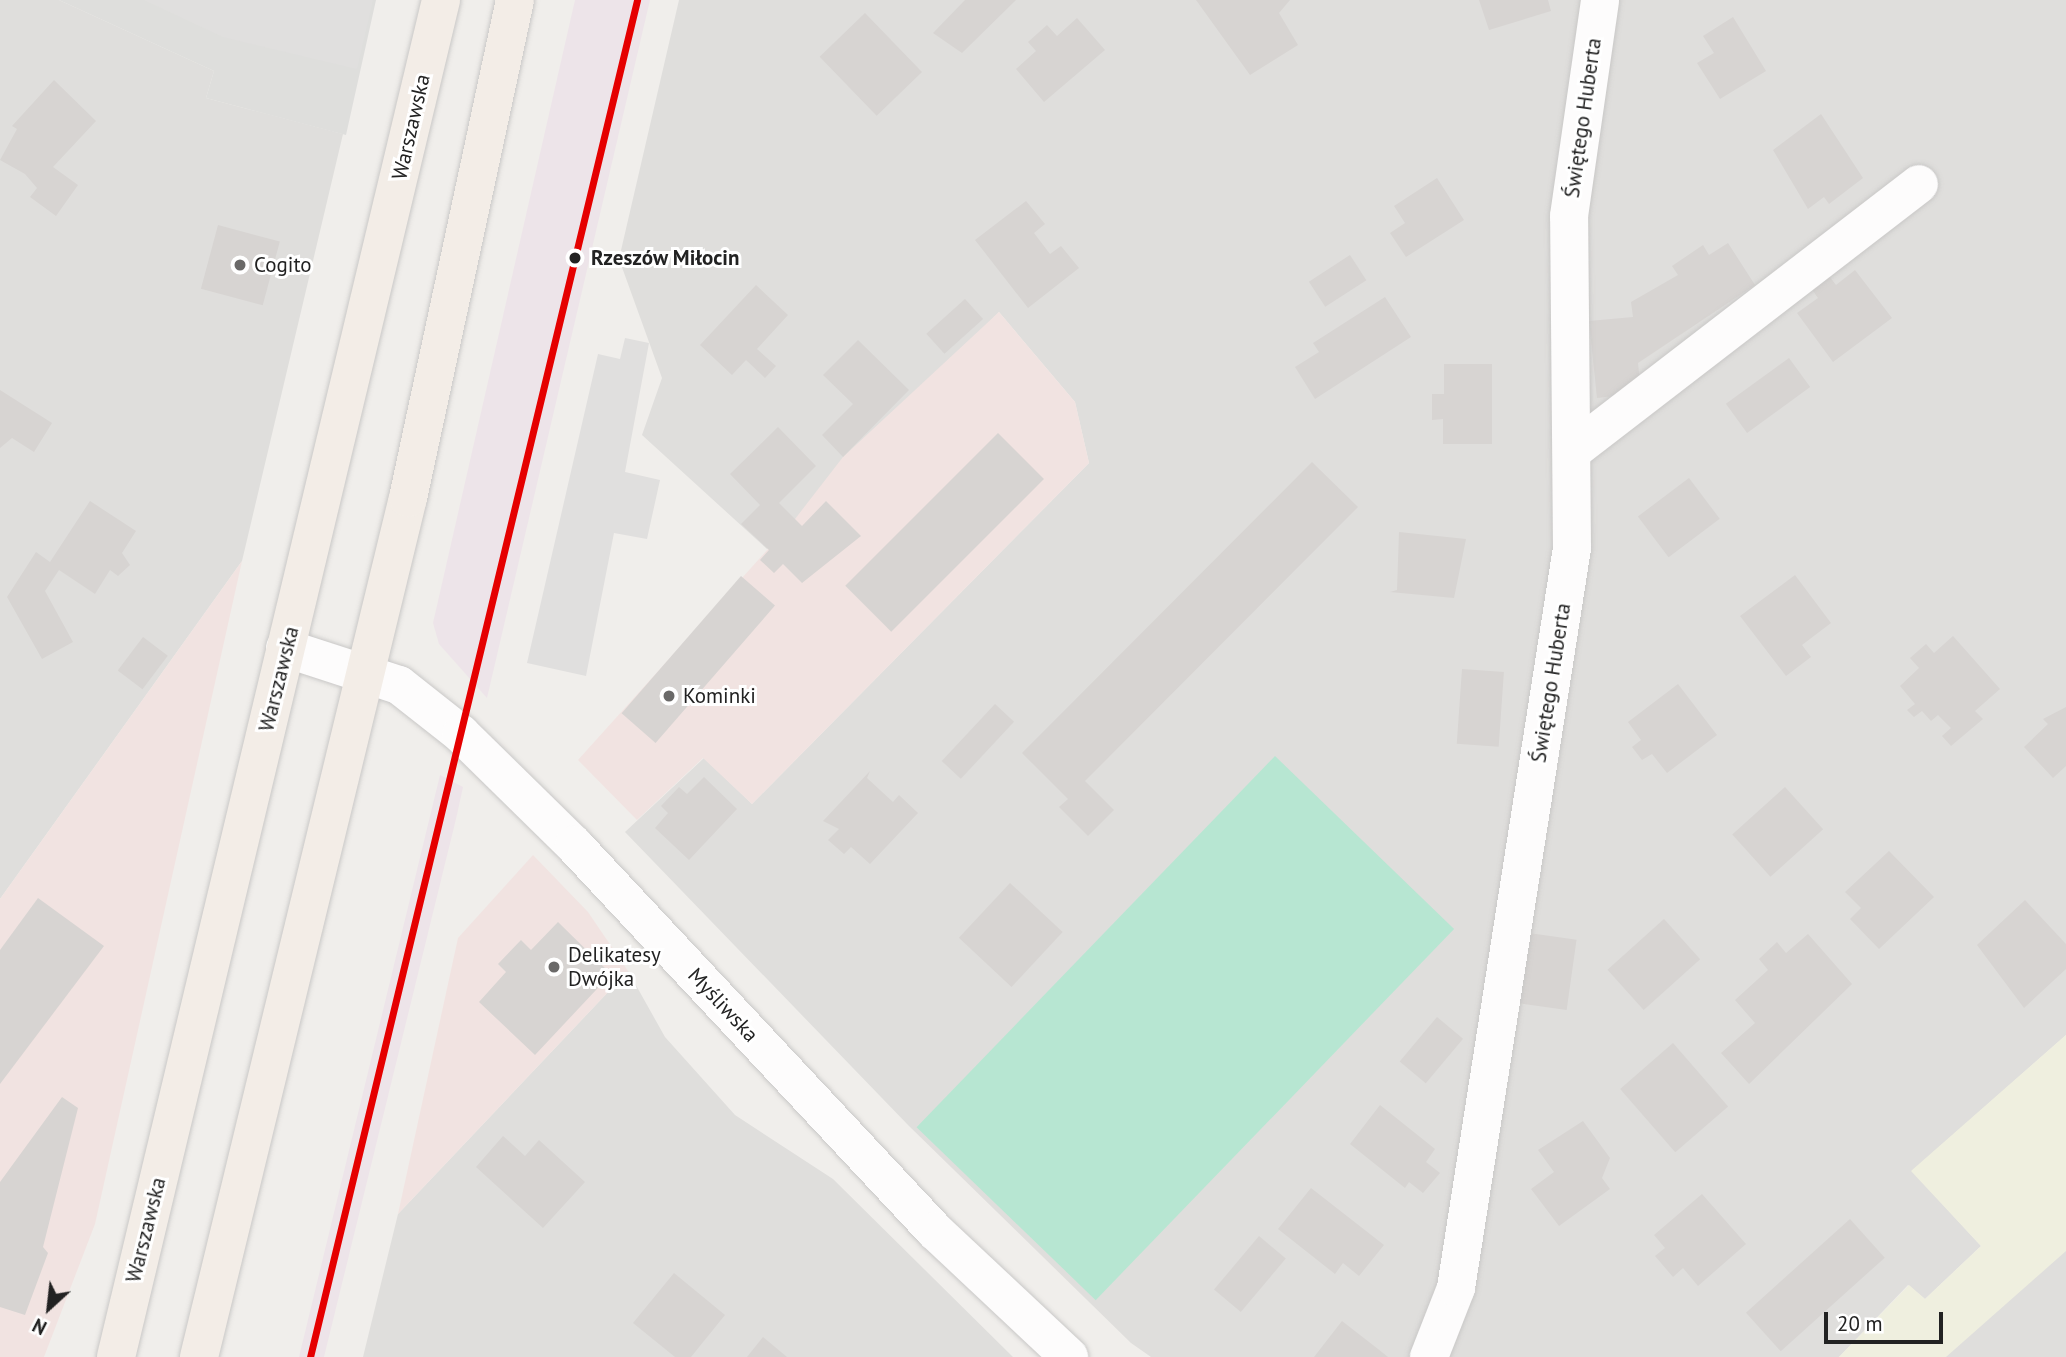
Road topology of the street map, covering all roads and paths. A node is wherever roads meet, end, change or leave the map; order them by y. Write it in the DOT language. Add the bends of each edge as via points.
graph roads {
  1 [pos="441,0"];
  2 [pos="515,0"];
  3 [pos="1600,0"];
  4 [pos="1919,184"];
  5 [pos="1575,449"];
  6 [pos="285,648"];
  7 [pos="364,672"];
  8 [pos="116,1357"];
  9 [pos="199,1357"];
  10 [pos="1069,1357"];
  11 [pos="1429,1357"];
  1 -- 6 [label="main road, Warszawska"];
  2 -- 7 [label="main road" via="408,498"];
  3 -- 5 [label="street, Świętego Huberta" via="1569,216"];
  4 -- 5 [label="street"];
  5 -- 11 [label="street, Świętego Huberta" via="1572,548 1456,1288"];
  6 -- 7 [label="street, Myśliwska"];
  6 -- 8 [label="main road, Warszawska"];
  7 -- 9 [label="main road"];
  7 -- 10 [label="street, Myśliwska" via="431,707 516,786 935,1231"];
}
